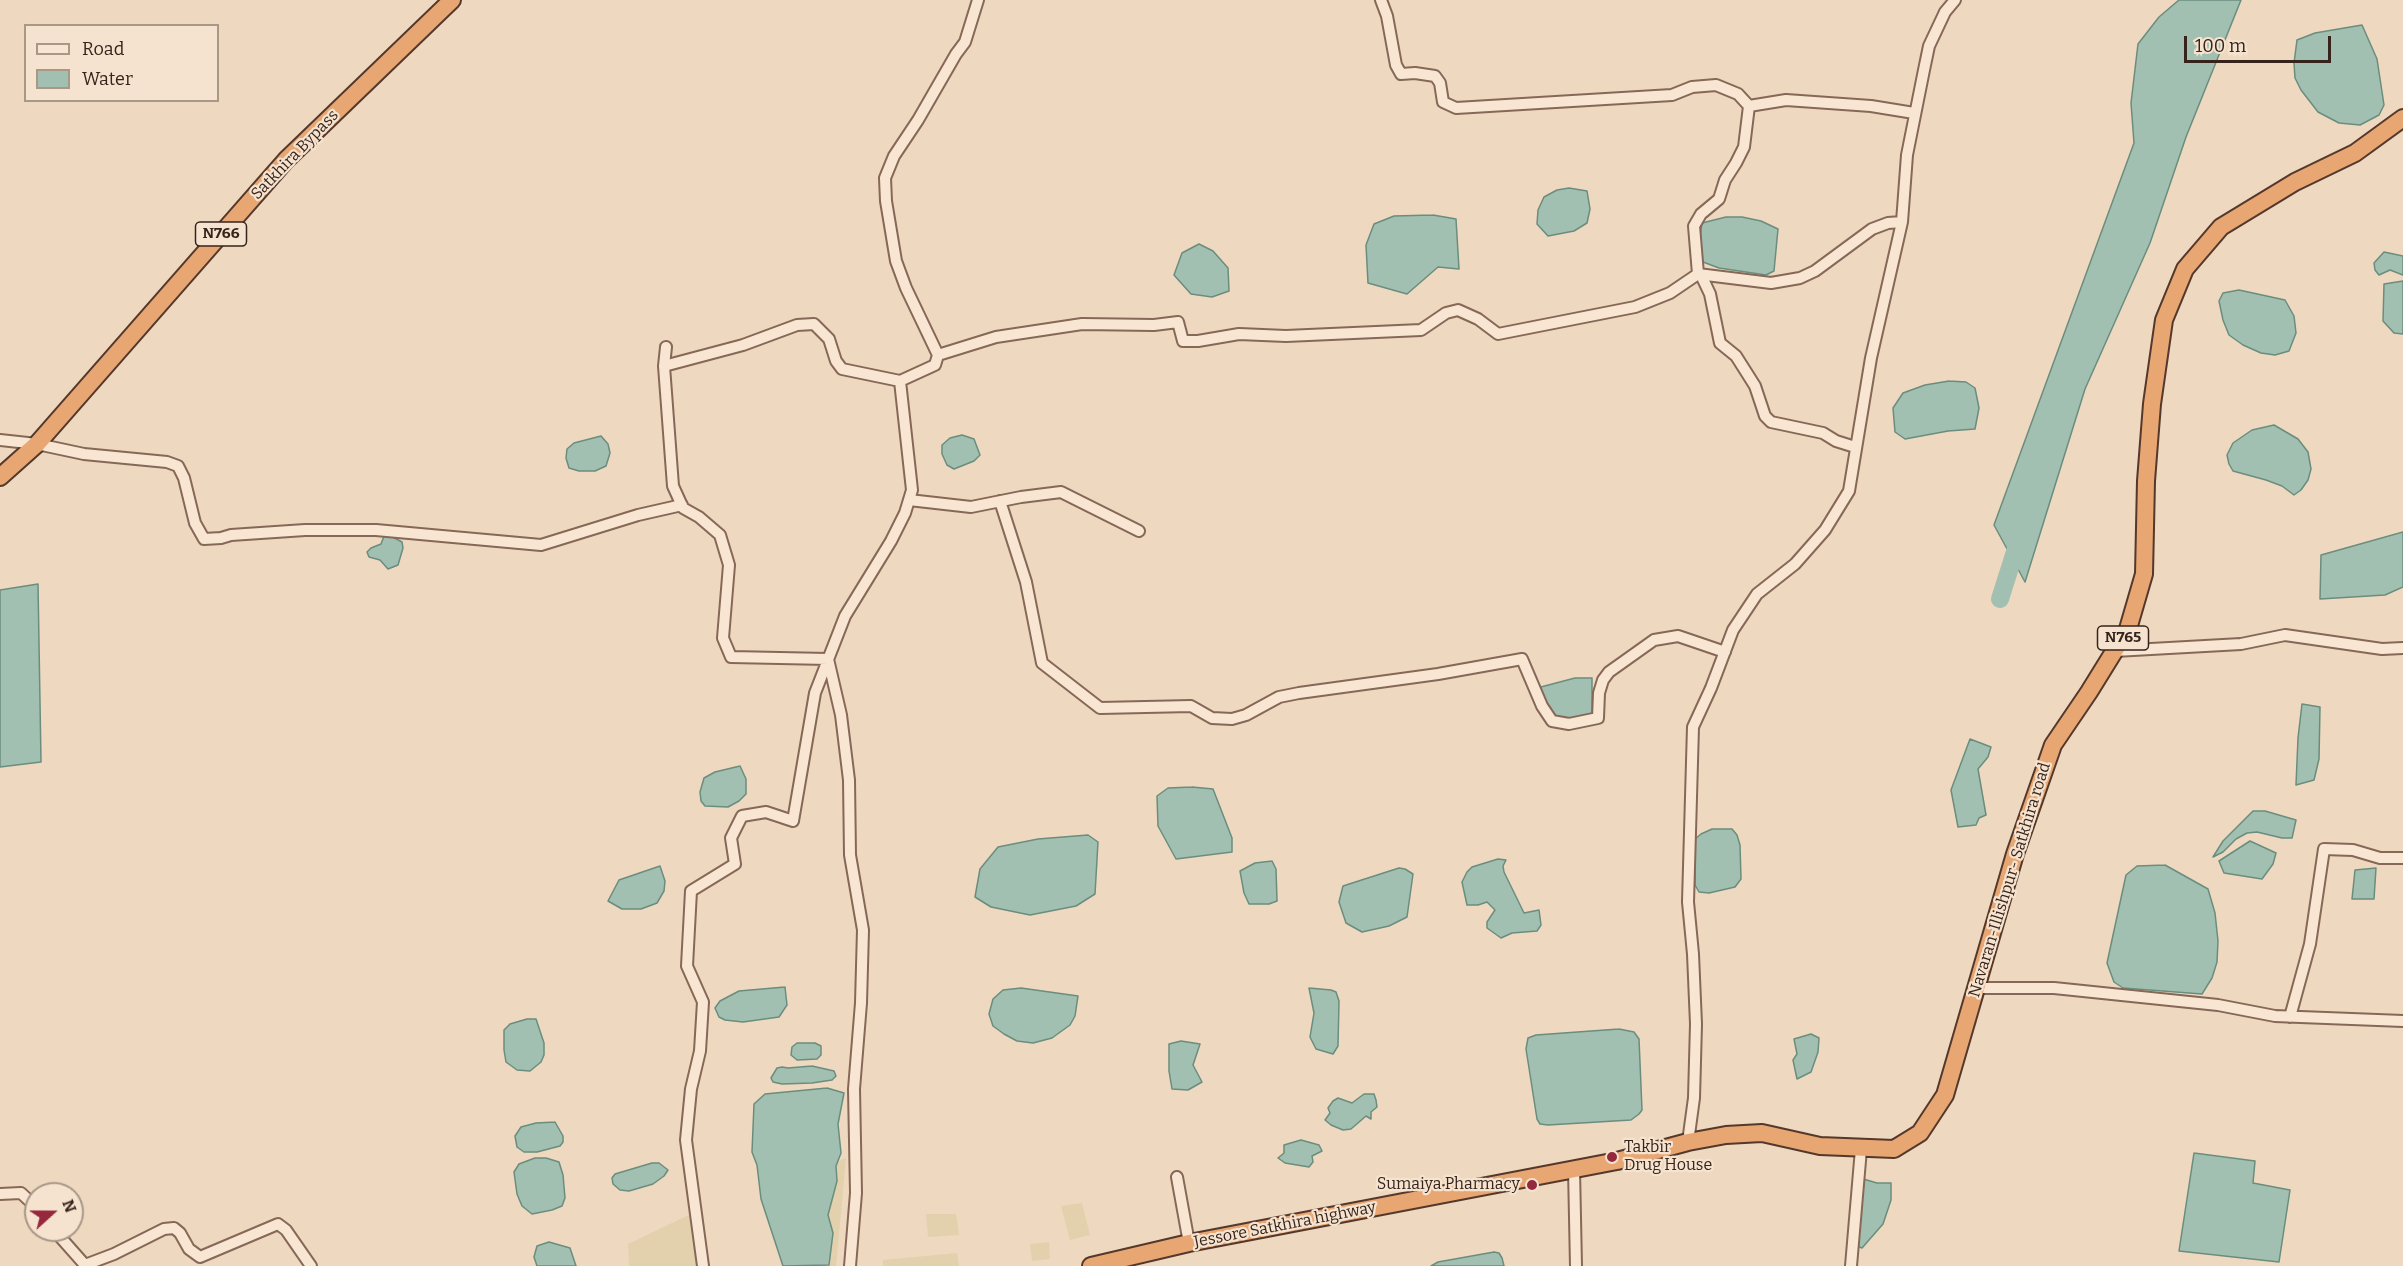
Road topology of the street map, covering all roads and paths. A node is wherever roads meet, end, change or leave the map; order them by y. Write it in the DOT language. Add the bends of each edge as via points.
graph roads {
  1 [pos="452,0"];
  2 [pos="978,0"];
  3 [pos="1381,0"];
  4 [pos="1955,0"];
  5 [pos="1749,106"];
  6 [pos="1914,113"];
  7 [pos="2403,118"];
  8 [pos="1902,222"];
  9 [pos="1699,274"];
  10 [pos="666,347"];
  11 [pos="938,355"];
  12 [pos="664,366"];
  13 [pos="900,381"];
  14 [pos="0,440"];
  15 [pos="37,444"];
  16 [pos="1855,447"];
  17 [pos="0,477"];
  18 [pos="909,500"];
  19 [pos="1000,501"];
  20 [pos="682,505"];
  21 [pos="1139,531"];
  22 [pos="2403,648"];
  23 [pos="2115,651"];
  24 [pos="1725,652"];
  25 [pos="828,658"];
  26 [pos="2403,858"];
  27 [pos="1976,988"];
  28 [pos="2290,1017"];
  29 [pos="2403,1021"];
  30 [pos="1688,1142"];
  31 [pos="1820,1146"];
  32 [pos="1861,1149"];
  33 [pos="1574,1169"];
  34 [pos="1177,1177"];
  35 [pos="0,1194"];
  36 [pos="24,1196"];
  37 [pos="63,1242"];
  38 [pos="1189,1243"];
  39 [pos="80,1263"];
  40 [pos="311,1266"];
  41 [pos="703,1266"];
  42 [pos="850,1266"];
  43 [pos="1090,1266"];
  44 [pos="1576,1266"];
  45 [pos="1851,1266"];
  1 -- 15 [label="highway, Satkhira Bypass / N766" via="286,160"];
  2 -- 11 [label="street" via="965,42 894,156 885,178 896,261"];
  3 -- 5 [label="street" via="1401,74 1435,76 1443,102 1456,108 1672,95 1692,87 1716,85 1738,94"];
  4 -- 6 [label="street" via="1929,46"];
  5 -- 6 [label="street" via="1786,100"];
  5 -- 9 [label="street" via="1744,147 1719,199 1701,214 1694,226"];
  6 -- 8 [label="street"];
  7 -- 23 [label="highway, Navaran-Illishpur- Satkhira road / N765" via="2355,153 2295,182 2222,227 2185,268 2164,320 2152,404 2144,574 2128,629"];
  8 -- 9 [label="street" via="1872,229 1800,278 1771,283"];
  8 -- 16 [label="street"];
  9 -- 11 [label="street" via="1670,293 1635,307 1498,334 1458,310 1446,313 1421,330 1286,336 1239,334 1198,341 1183,341 1178,322 1082,324 996,337"];
  9 -- 16 [label="street" via="1710,294 1720,343 1736,356 1755,386 1765,416 1771,422 1823,433"];
  10 -- 12 [label="street"];
  11 -- 13 [label="street" via="935,365"];
  12 -- 13 [label="street" via="743,345 797,325 814,324 829,339 842,369"];
  12 -- 20 [label="street" via="673,486"];
  13 -- 18 [label="street" via="912,490"];
  14 -- 15 [label="street"];
  15 -- 17 [label="highway, Satkhira Bypass / N766"];
  15 -- 20 [label="street" via="178,466 195,523 204,539 305,530 376,530 541,545"];
  16 -- 24 [label="street" via="1849,491 1825,530 1795,564 1757,594 1733,630"];
  18 -- 19 [label="street" via="971,507"];
  18 -- 25 [label="street" via="891,541 845,616"];
  19 -- 21 [label="street" via="1061,492"];
  19 -- 24 [label="street" via="1026,582 1042,663 1100,708 1191,706 1212,718 1232,719 1279,697 1522,659 1552,721 1569,724 1598,718 1603,680 1654,640 1678,636"];
  20 -- 25 [label="street" via="720,535 729,565 723,638 731,657"];
  22 -- 23 [label="street" via="2382,649 2285,635 2241,644"];
  23 -- 27 [label="highway, Navaran-Illishpur- Satkhira road / N765" via="2053,745 2015,854"];
  24 -- 30 [label="street" via="1693,727 1688,902 1696,1024 1694,1098"];
  25 -- 41 [label="street" via="815,693 793,821 766,812 742,816 731,838 735,864 691,891 687,966 703,1002 700,1051 686,1140"];
  25 -- 42 [label="street" via="841,715 849,780 850,855 863,930 854,1089 856,1193"];
  26 -- 28 [label="street" via="2324,849 2310,944"];
  27 -- 28 [label="street" via="2054,988 2217,1005"];
  27 -- 32 [label="highway, Navaran-Illishpur- Satkhira road / N765" via="1945,1095 1926,1126 1894,1149"];
  28 -- 29 [label="street"];
  30 -- 31 [label="highway, Jessore Satkhira highway / N765" via="1762,1133"];
  30 -- 33 [label="highway, Jessore Satkhira highway / N765"];
  31 -- 32 [label="highway, Navaran-Illishpur- Satkhira road / N765"];
  32 -- 45 [label="street"];
  33 -- 38 [label="highway, Jessore Satkhira highway / N765"];
  33 -- 44 [label="street"];
  34 -- 38 [label="street"];
  35 -- 36 [label="street"];
  37 -- 39 [label="street"];
  38 -- 43 [label="highway, Jessore Satkhira highway / N765"];
  39 -- 40 [label="street" via="94,1263 164,1229 174,1228 200,1257 278,1224"];
}
